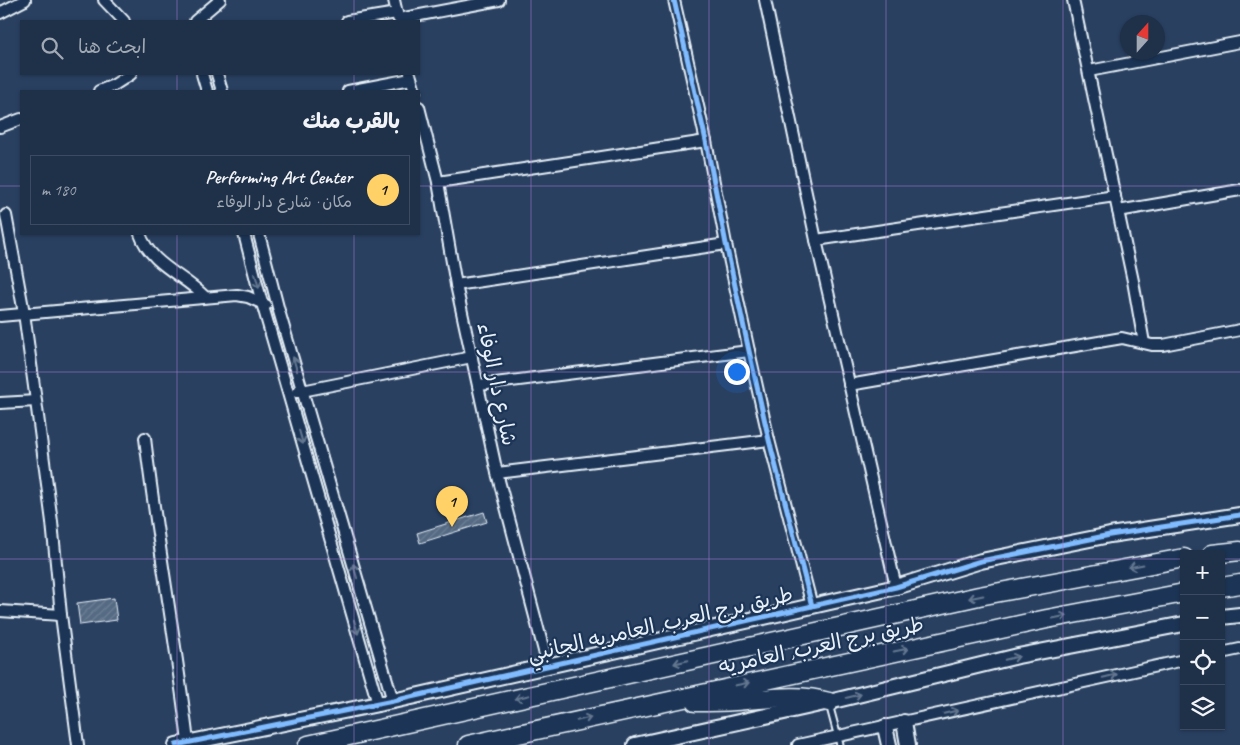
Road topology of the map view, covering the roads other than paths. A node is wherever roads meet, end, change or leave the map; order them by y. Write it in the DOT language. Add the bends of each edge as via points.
graph roads {
  1 [pos="25,0"];
  2 [pos="104,0"];
  3 [pos="220,0"];
  4 [pos="394,0"];
  5 [pos="499,0"];
  6 [pos="674,0"];
  7 [pos="765,0"];
  8 [pos="1073,0"];
  9 [pos="0,13"];
  10 [pos="398,18"];
  11 [pos="200,19"];
  12 [pos="123,20"];
  13 [pos="364,20"];
  14 [pos="1240,42"];
  15 [pos="1089,71"];
  16 [pos="129,75"];
  17 [pos="202,75"];
  18 [pos="217,75"];
  19 [pos="411,76"];
  20 [pos="102,90"];
  21 [pos="207,90"];
  22 [pos="222,90"];
  23 [pos="352,90"];
  24 [pos="414,90"];
  25 [pos="420,112"];
  26 [pos="20,119"];
  27 [pos="0,127"];
  28 [pos="706,141"];
  29 [pos="438,182"];
  30 [pos="1240,190"];
  31 [pos="1115,196"];
  32 [pos="1118,211"];
  33 [pos="6,215"];
  34 [pos="140,235"];
  35 [pos="244,235"];
  36 [pos="259,235"];
  37 [pos="816,240"];
  38 [pos="726,244"];
  39 [pos="456,285"];
  40 [pos="205,298"];
  41 [pos="262,303"];
  42 [pos="279,311"];
  43 [pos="24,313"];
  44 [pos="0,316"];
  45 [pos="1240,330"];
  46 [pos="1144,343"];
  47 [pos="749,351"];
  48 [pos="472,357"];
  49 [pos="478,385"];
  50 [pos="849,385"];
  51 [pos="302,390"];
  52 [pos="288,394"];
  53 [pos="36,401"];
  54 [pos="0,403"];
  55 [pos="145,438"];
  56 [pos="769,440"];
  57 [pos="497,473"];
  58 [pos="1240,514"];
  59 [pos="1240,551"];
  60 [pos="1225,553"];
  61 [pos="1180,559"];
  62 [pos="1240,584"];
  63 [pos="1225,586"];
  64 [pos="896,587"];
  65 [pos="1180,594"];
  66 [pos="362,596"];
  67 [pos="348,600"];
  68 [pos="812,606"];
  69 [pos="0,611"];
  70 [pos="60,615"];
  71 [pos="1240,615"];
  72 [pos="1225,617"];
  73 [pos="1180,625"];
  74 [pos="1240,649"];
  75 [pos="1225,651"];
  76 [pos="1180,661"];
  77 [pos="548,666"];
  78 [pos="393,701"];
  79 [pos="667,701"];
  80 [pos="829,702"];
  81 [pos="378,704"];
  82 [pos="904,722"];
  83 [pos="884,726"];
  84 [pos="839,741"];
  85 [pos="182,744"];
  86 [pos="78,745"];
  87 [pos="308,745"];
  88 [pos="468,745"];
  89 [pos="636,745"];
  90 [pos="798,745"];
  91 [pos="888,745"];
  92 [pos="908,745"];
  1 -- 9 [label="street"];
  2 -- 12 [label="street"];
  3 -- 11 [label="street"];
  4 -- 10 [label="street"];
  5 -- 10 [label="street"];
  6 -- 28 [label="street"];
  7 -- 37 [label="street"];
  8 -- 15 [label="street"];
  10 -- 13 [label="street"];
  14 -- 15 [label="street"];
  15 -- 31 [label="street"];
  16 -- 20 [label="street"];
  17 -- 21 [label="street"];
  18 -- 22 [label="street"];
  19 -- 23 [label="street"];
  19 -- 24 [label="street"];
  25 -- 29 [label="street, شارع دار الوفاء"];
  26 -- 27 [label="street"];
  28 -- 29 [label="street"];
  28 -- 38 [label="street"];
  29 -- 39 [label="street, شارع دار الوفاء"];
  30 -- 32 [label="street"];
  31 -- 32 [label="street"];
  31 -- 37 [label="street"];
  32 -- 46 [label="street"];
  33 -- 43 [label="street"];
  34 -- 40 [label="street" via="154,257"];
  35 -- 41 [label="street, one-way"];
  36 -- 42 [label="street"];
  37 -- 50 [label="street"];
  38 -- 39 [label="street"];
  38 -- 47 [label="street"];
  39 -- 48 [label="street, شارع دار الوفاء"];
  40 -- 41 [label="street" via="237,294"];
  40 -- 43 [label="street"];
  41 -- 42 [label="street"];
  41 -- 52 [label="street"];
  51 -- 42 [label="street, one-way"];
  43 -- 44 [label="street"];
  43 -- 53 [label="street"];
  45 -- 46 [label="street" via="1163,345"];
  46 -- 50 [label="street" via="1122,338"];
  47 -- 49 [label="street"];
  47 -- 56 [label="street"];
  48 -- 49 [label="street, شارع دار الوفاء"];
  48 -- 51 [label="street"];
  49 -- 57 [label="street, شارع دار الوفاء"];
  50 -- 64 [label="street"];
  51 -- 52 [label="street"];
  66 -- 51 [label="street, one-way"];
  52 -- 67 [label="street, one-way"];
  53 -- 54 [label="street"];
  53 -- 70 [label="street"];
  55 -- 85 [label="street" via="178,667"];
  56 -- 57 [label="street"];
  56 -- 68 [label="street"];
  57 -- 77 [label="street, شارع دار الوفاء"];
  58 -- 64 [label="street, طريق برج العرب, العامريه الجانبي" via="1110,535 981,561"];
  59 -- 60 [label="highway"];
  61 -- 87 [label="highway, طريق برج العرب, العامريه, one-way" via="979,596"];
  62 -- 63 [label="highway"];
  64 -- 68 [label="street, طريق برج العرب, العامريه الجانبي"];
  79 -- 65 [label="highway, طريق برج العرب, العامريه, one-way"];
  66 -- 67 [label="street"];
  66 -- 78 [label="street"];
  67 -- 81 [label="street, one-way"];
  68 -- 77 [label="street, طريق برج العرب, العامريه الجانبي"];
  69 -- 70 [label="street"];
  70 -- 86 [label="street"];
  71 -- 72 [label="street"];
  80 -- 73 [label="street, one-way" via="1018,656"];
  74 -- 75 [label="street"];
  82 -- 76 [label="street, one-way"];
  77 -- 78 [label="street, طريق برج العرب, العامريه الجانبي"];
  78 -- 81 [label="street, طريق برج العرب, العامريه الجانبي"];
  79 -- 80 [label="highway" via="721,702 794,696"];
  88 -- 79 [label="highway, طريق برج العرب, العامريه, one-way"];
  80 -- 84 [label="lane"];
  80 -- 89 [label="street"];
  81 -- 85 [label="street, طريق برج العرب, العامريه الجانبي"];
  82 -- 83 [label="street"];
  82 -- 92 [label="street"];
  83 -- 84 [label="street"];
  83 -- 91 [label="street"];
  84 -- 90 [label="street"];
}
